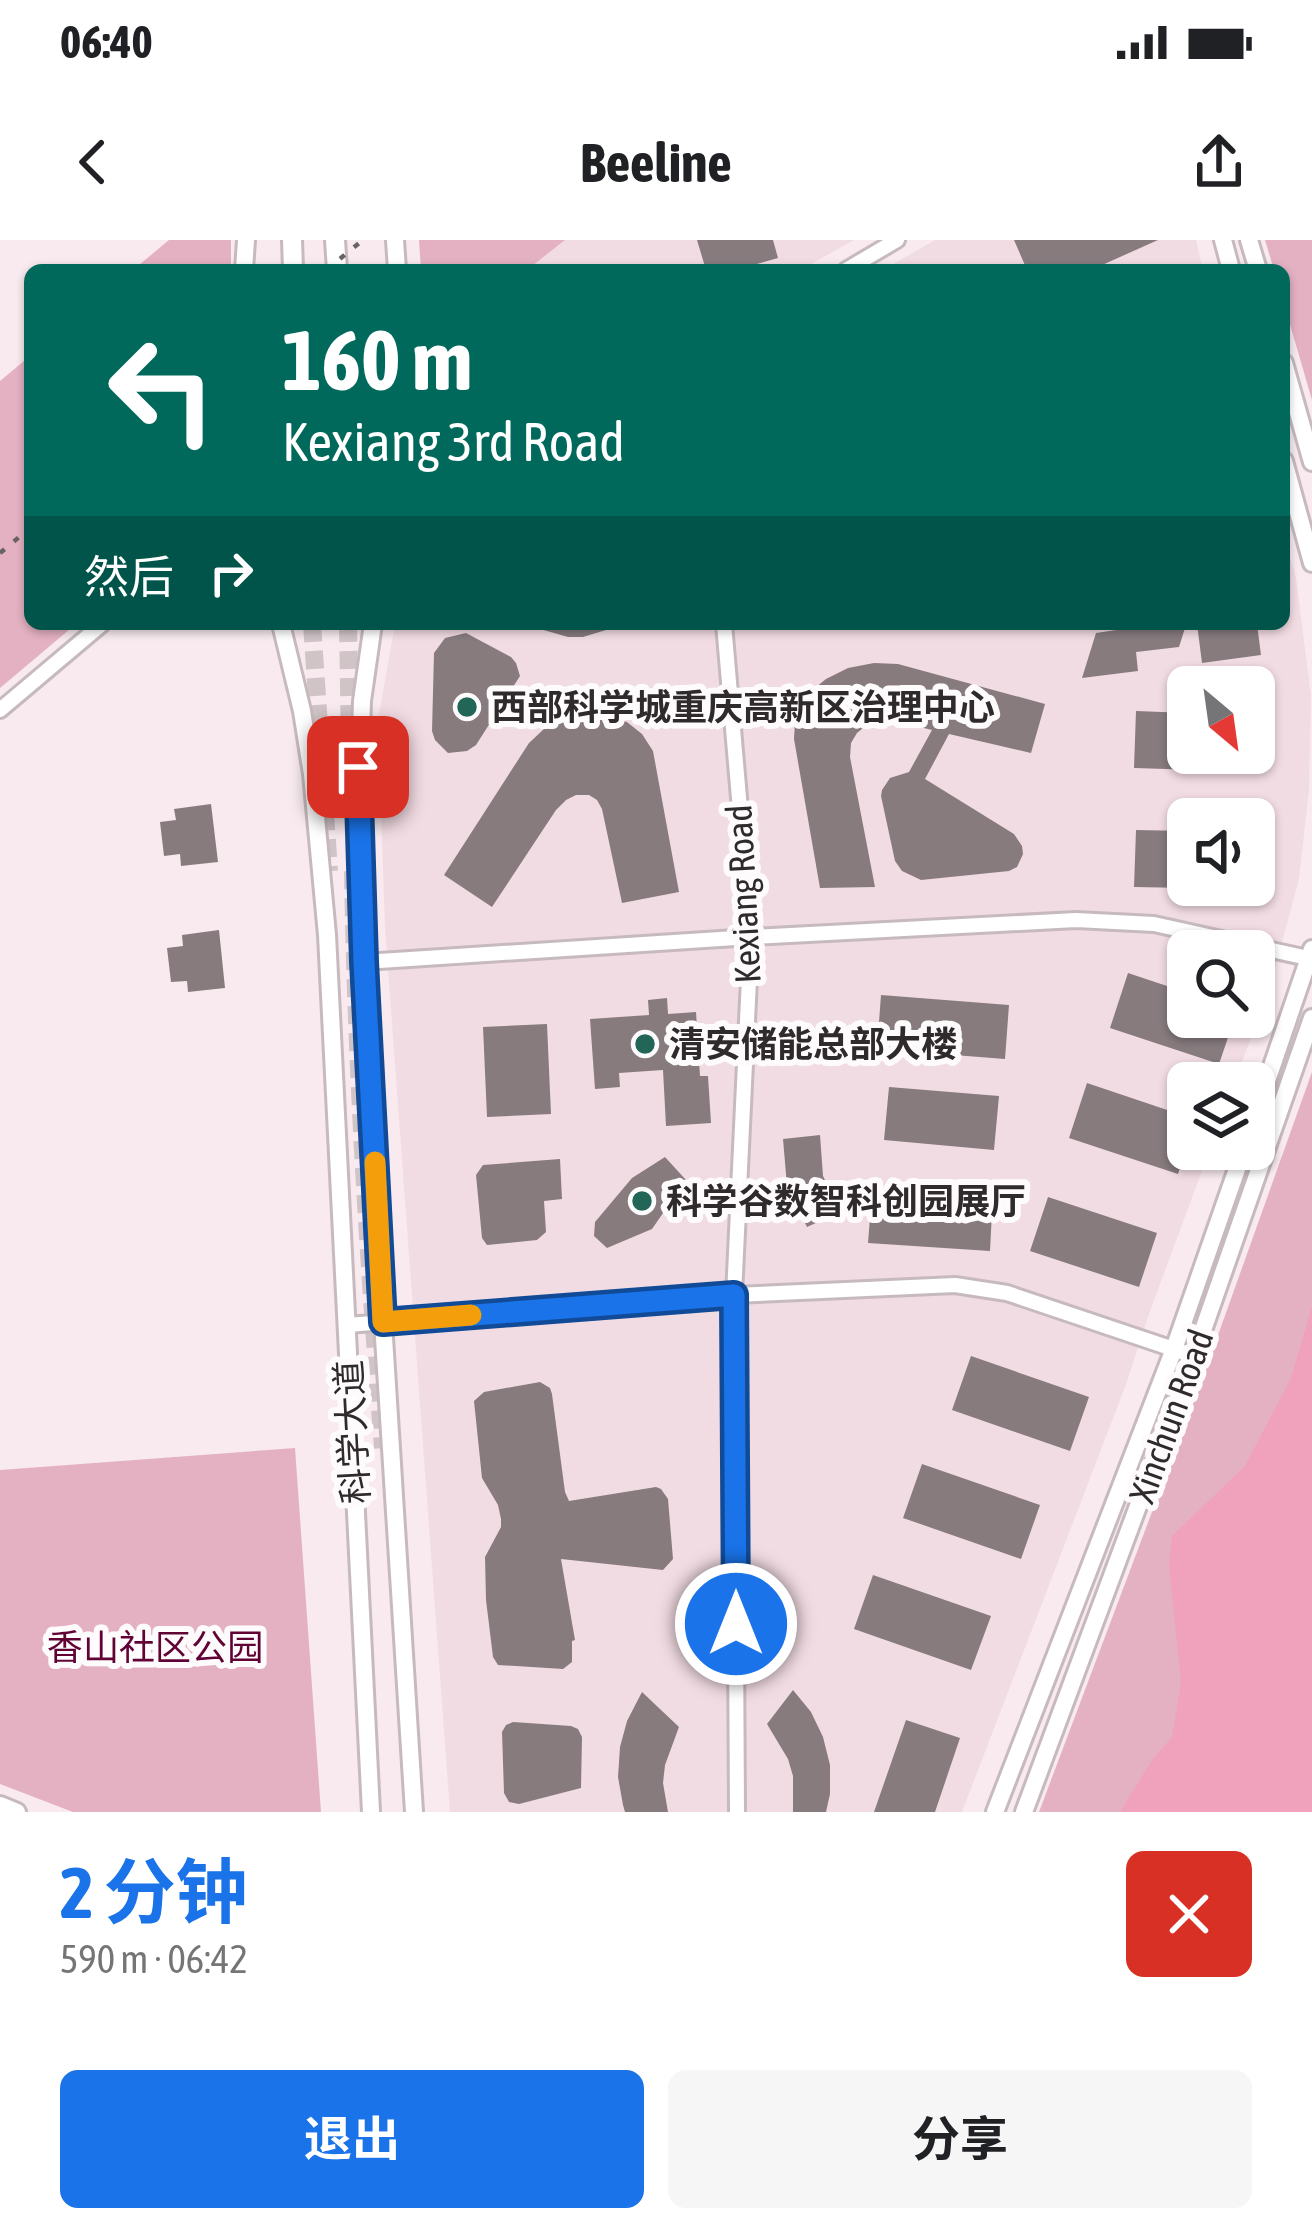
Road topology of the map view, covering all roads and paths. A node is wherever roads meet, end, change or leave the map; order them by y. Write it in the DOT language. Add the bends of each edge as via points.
graph roads {
  1 [pos="897,240"];
  2 [pos="856,264"];
  3 [pos="1290,384"];
  4 [pos="1312,462"];
  5 [pos="1290,483"];
  6 [pos="1312,563"];
  7 [pos="95,630"];
  8 [pos="282,630"];
  9 [pos="372,630"];
  10 [pos="725,630"];
  11 [pos="0,710"];
  12 [pos="325,914"];
  13 [pos="362,915"];
  14 [pos="751,937"];
  15 [pos="1311,956"];
  16 [pos="364,962"];
  17 [pos="1312,1018"];
  18 [pos="1274,1062"];
  19 [pos="1237,1170"];
  20 [pos="734,1295"];
  21 [pos="383,1322"];
  22 [pos="347,1324"];
  23 [pos="1174,1349"];
  24 [pos="1194,1356"];
  25 [pos="0,1805"];
  26 [pos="17,1812"];
  27 [pos="371,1812"];
  28 [pos="414,1812"];
  29 [pos="736,1812"];
  30 [pos="995,1812"];
  31 [pos="1024,1812"];
  1 -- 2 [label="street"];
  3 -- 4 [label="main road"];
  5 -- 6 [label="main road"];
  7 -- 11 [label="street"];
  8 -- 12 [label="main road, 科学大道" via="312,773"];
  9 -- 13 [label="main road, 科学大道" via="358,767"];
  10 -- 14 [label="street, Kexiang Road"];
  12 -- 13 [label="main road" via="340,930"];
  12 -- 22 [label="main road, 科学大道"];
  13 -- 16 [label="main road, 科学大道"];
  14 -- 15 [label="street" via="1076,920 1154,924"];
  14 -- 16 [label="street"];
  14 -- 20 [label="street, Kexiang Road"];
  15 -- 18 [label="main road"];
  16 -- 21 [label="main road, 科学大道"];
  17 -- 24 [label="main road, Xinchun Road"];
  19 -- 23 [label="main road, Xinchun Road"];
  20 -- 21 [label="street"];
  20 -- 23 [label="street" via="955,1285 1007,1293"];
  20 -- 29 [label="street, Kexiang Road"];
  21 -- 22 [label="street"];
  21 -- 28 [label="main road, 科学大道"];
  22 -- 27 [label="main road, 科学大道"];
  23 -- 24 [label="street"];
  23 -- 30 [label="main road, Xinchun Road"];
  24 -- 31 [label="main road, Xinchun Road"];
  25 -- 26 [label="main road"];
}
